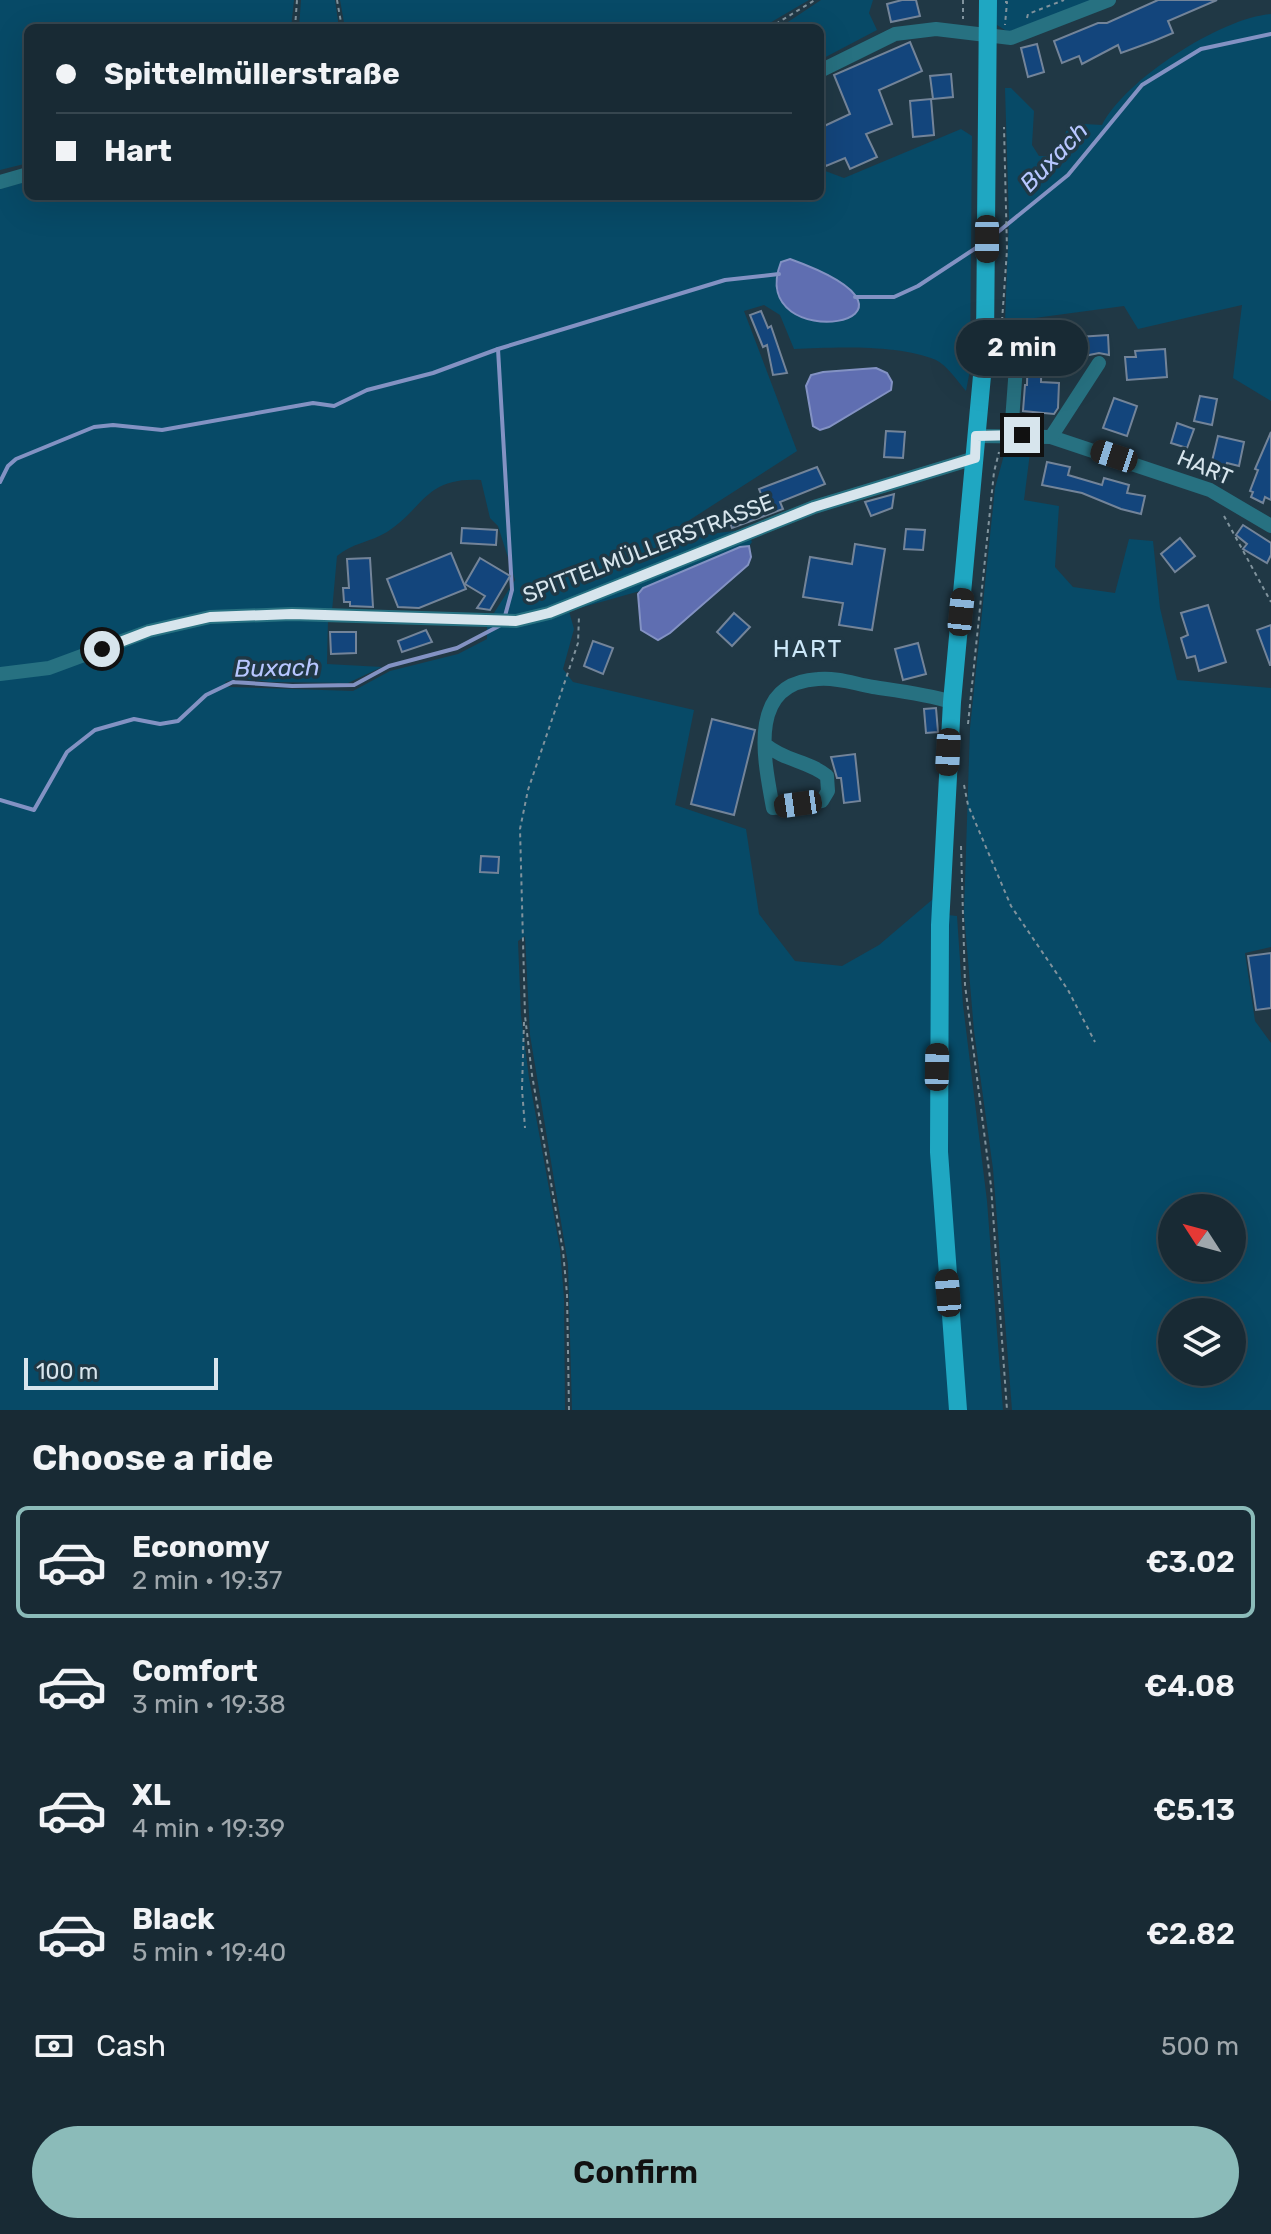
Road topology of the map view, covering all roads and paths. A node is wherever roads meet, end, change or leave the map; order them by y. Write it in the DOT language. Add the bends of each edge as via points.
graph roads {
  1 [pos="297,0"];
  2 [pos="337,0"];
  3 [pos="815,0"];
  4 [pos="963,0"];
  5 [pos="988,0"];
  6 [pos="1109,0"];
  7 [pos="295,24"];
  8 [pos="341,24"];
  9 [pos="776,24"];
  10 [pos="963,31"];
  11 [pos="986,36"];
  12 [pos="824,69"];
  13 [pos="24,175"];
  14 [pos="0,182"];
  15 [pos="1006,208"];
  16 [pos="1007,250"];
  17 [pos="1018,339"];
  18 [pos="1099,363"];
  19 [pos="1006,435"];
  20 [pos="976,436"];
  21 [pos="1051,437"];
  22 [pos="975,458"];
  23 [pos="1225,517"];
  24 [pos="1271,526"];
  25 [pos="573,602"];
  26 [pos="1271,602"];
  27 [pos="0,674"];
  28 [pos="952,702"];
  29 [pos="968,724"];
  30 [pos="766,745"];
  31 [pos="962,814"];
  32 [pos="961,846"];
  33 [pos="525,1016"];
  34 [pos="1095,1042"];
  35 [pos="525,1128"];
  36 [pos="569,1410"];
  37 [pos="958,1410"];
  38 [pos="1007,1410"];
  1 -- 7 [label="path"];
  2 -- 8 [label="path"];
  3 -- 9 [label="path"];
  4 -- 10 [label="path"];
  5 -- 11 [label="main road"];
  6 -- 11 [label="street" via="1017,37"];
  10 -- 11 [label="street"];
  10 -- 12 [label="street" via="895,34"];
  11 -- 20 [label="main road" via="985,343"];
  13 -- 14 [label="street"];
  15 -- 16 [label="path"];
  17 -- 19 [label="street"];
  18 -- 21 [label="street"];
  19 -- 20 [label="street, HART"];
  19 -- 21 [label="street, HART"];
  19 -- 29 [label="path" via="994,472"];
  20 -- 22 [label="main road"];
  21 -- 24 [label="street, HART" via="1210,490"];
  22 -- 25 [label="street, SPITTELMÜLLERSTRASSE" via="814,507"];
  22 -- 28 [label="main road"];
  23 -- 26 [label="path"];
  25 -- 27 [label="street, SPITTELMÜLLERSTRASSE" via="516,621 292,614 210,617 149,631 49,668"];
  25 -- 33 [label="path" via="579,617 578,643 521,817"];
  28 -- 30 [label="street" via="835,679 795,683 769,707"];
  28 -- 37 [label="main road" via="937,1067 943,1235"];
  30 -- 30 [label="street" via="773,808 822,801 827,776"];
  31 -- 34 [label="path" via="964,783 968,805 1011,906 1068,990"];
  32 -- 38 [label="path" via="962,949 991,1186"];
  33 -- 35 [label="path"];
  33 -- 36 [label="path" via="565,1261"];
}
